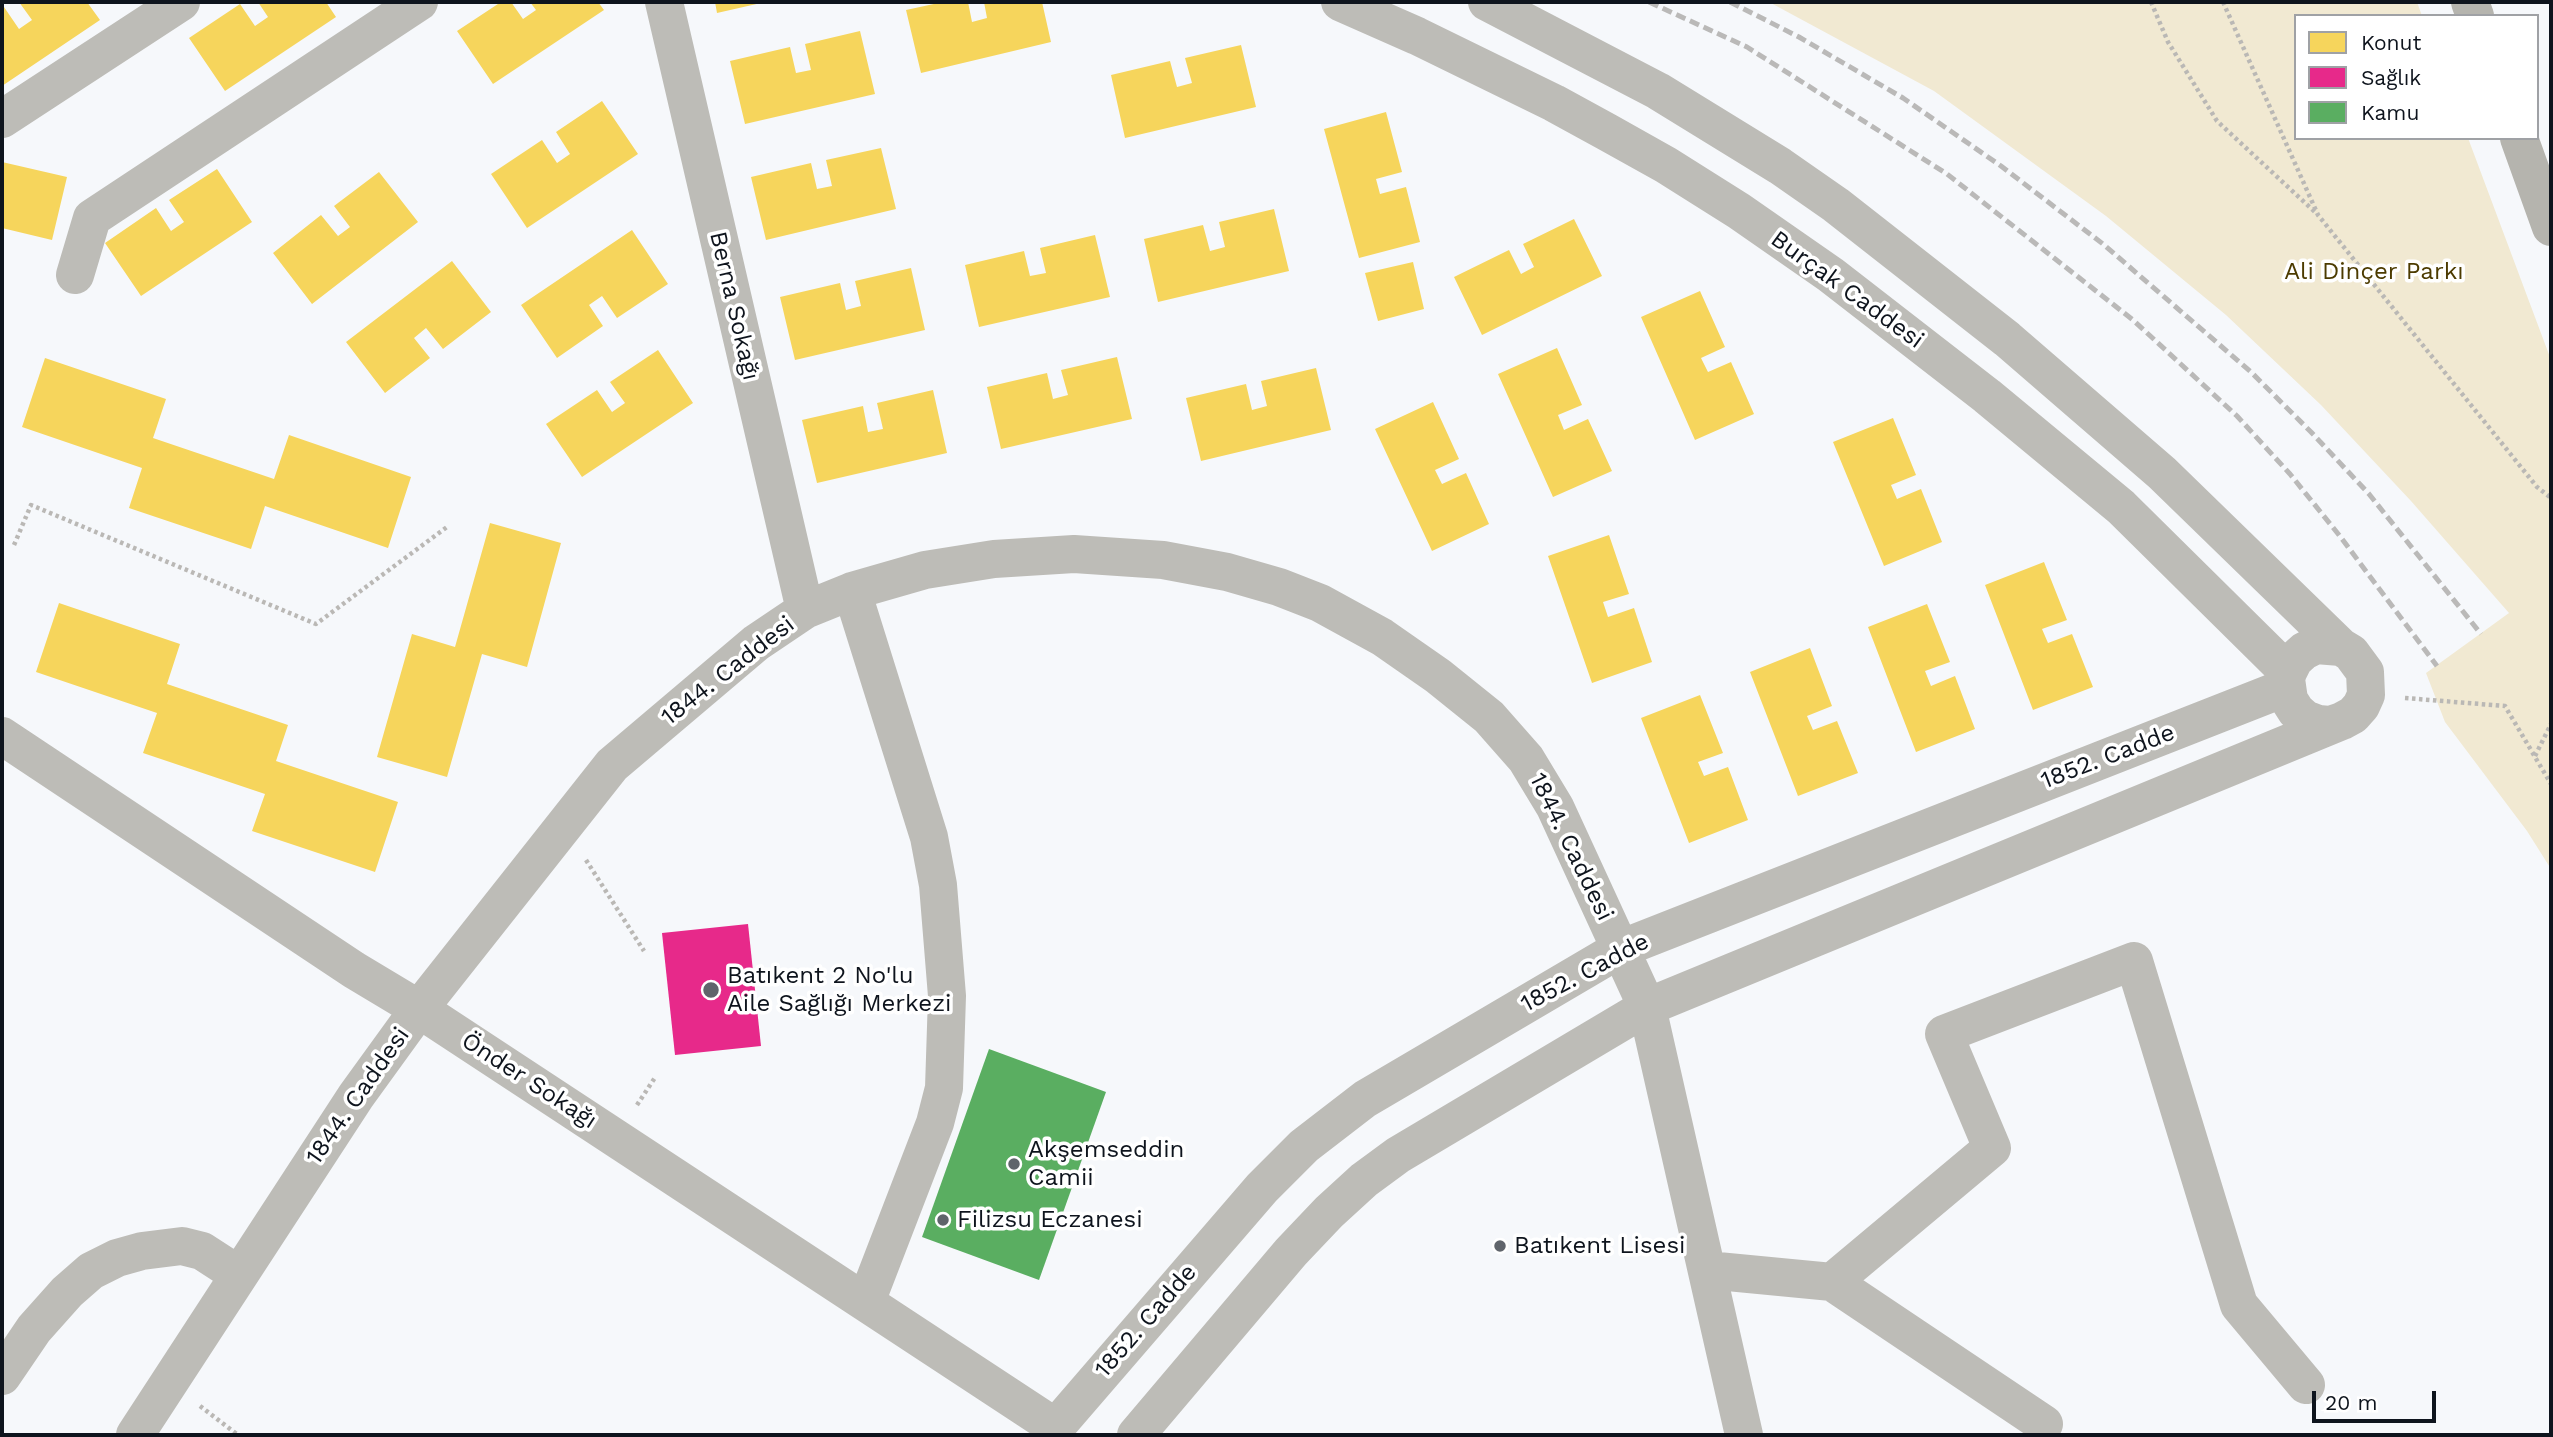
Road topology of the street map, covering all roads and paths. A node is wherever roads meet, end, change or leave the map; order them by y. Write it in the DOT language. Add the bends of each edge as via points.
graph roads {
  1 [pos="181,2"];
  2 [pos="419,2"];
  3 [pos="664,2"];
  4 [pos="1340,2"];
  5 [pos="1487,2"];
  6 [pos="2151,2"];
  7 [pos="2223,2"];
  8 [pos="2,119"];
  9 [pos="2520,140"];
  10 [pos="2318,215"];
  11 [pos="2551,228"];
  12 [pos="75,275"];
  13 [pos="2551,498"];
  14 [pos="447,527"];
  15 [pos="14,545"];
  16 [pos="852,591"];
  17 [pos="805,610"];
  18 [pos="2341,647"];
  19 [pos="2287,679"];
  20 [pos="2354,708"];
  21 [pos="2551,724"];
  22 [pos="2,736"];
  23 [pos="2535,756"];
  24 [pos="2551,784"];
  25 [pos="564,824"];
  26 [pos="1620,949"];
  27 [pos="643,951"];
  28 [pos="1647,1007"];
  29 [pos="419,1009"];
  30 [pos="1707,1270"];
  31 [pos="239,1275"];
  32 [pos="1832,1282"];
  33 [pos="866,1302"];
  34 [pos="2,1376"];
  35 [pos="2305,1385"];
  36 [pos="2044,1424"];
  37 [pos="1052,1431"];
  38 [pos="135,1435"];
  39 [pos="1136,1435"];
  40 [pos="1744,1435"];
  1 -- 8 [label="street"];
  2 -- 12 [label="street" via="92,218"];
  3 -- 17 [label="street, Berna Sokağı"];
  4 -- 19 [label="street, Burçak Caddesi" via="1586,120 1666,165 1821,268 2121,507"];
  5 -- 18 [label="street" via="1658,91 1836,205 2007,339 2162,473"];
  6 -- 10 [label="path" via="2168,42 2217,121"];
  7 -- 10 [label="path"];
  9 -- 11 [label="main road"];
  10 -- 13 [label="path" via="2537,487"];
  14 -- 15 [label="path" via="316,624 31,505"];
  16 -- 17 [label="street, 1844. Caddesi"];
  16 -- 26 [label="street, 1844. Caddesi" via="925,570 993,559 1074,554 1163,560 1227,572 1320,603 1438,676 1507,736 1555,807"];
  16 -- 33 [label="street" via="929,837 938,885 947,996 944,1088 935,1123"];
  17 -- 25 [label="street, 1844. Caddesi" via="757,643 628,751"];
  18 -- 19 [label="street" via="2316,645 2304,651 2294,660"];
  18 -- 20 [label="street" via="2365,671"];
  19 -- 20 [label="street, Burçak Caddesi" via="2289,699 2305,719 2330,725"];
  19 -- 26 [label="street, 1852. Cadde"];
  20 -- 23 [label="path" via="2505,706"];
  20 -- 28 [label="street"];
  21 -- 23 [label="path"];
  22 -- 29 [label="street, Önder Sokağı"];
  23 -- 24 [label="path"];
  25 -- 27 [label="path"];
  25 -- 29 [label="street, 1844. Caddesi"];
  26 -- 28 [label="street, 1844. Caddesi"];
  26 -- 37 [label="street, 1852. Cadde" via="1365,1099 1329,1125 1256,1195"];
  28 -- 30 [label="street, 1844. Caddesi"];
  28 -- 39 [label="street" via="1364,1180 1291,1252"];
  29 -- 31 [label="street, 1844. Caddesi"];
  29 -- 33 [label="street, Önder Sokağı"];
  30 -- 32 [label="street"];
  30 -- 40 [label="street, 1844. Caddesi"];
  31 -- 34 [label="street" via="202,1251 183,1246 117,1258 91,1271 67,1292"];
  31 -- 38 [label="street, 1844. Caddesi"];
  32 -- 35 [label="street" via="1992,1148 1944,1034 2134,961 2239,1305"];
  32 -- 36 [label="street"];
  33 -- 37 [label="street, Önder Sokağı"];
}
